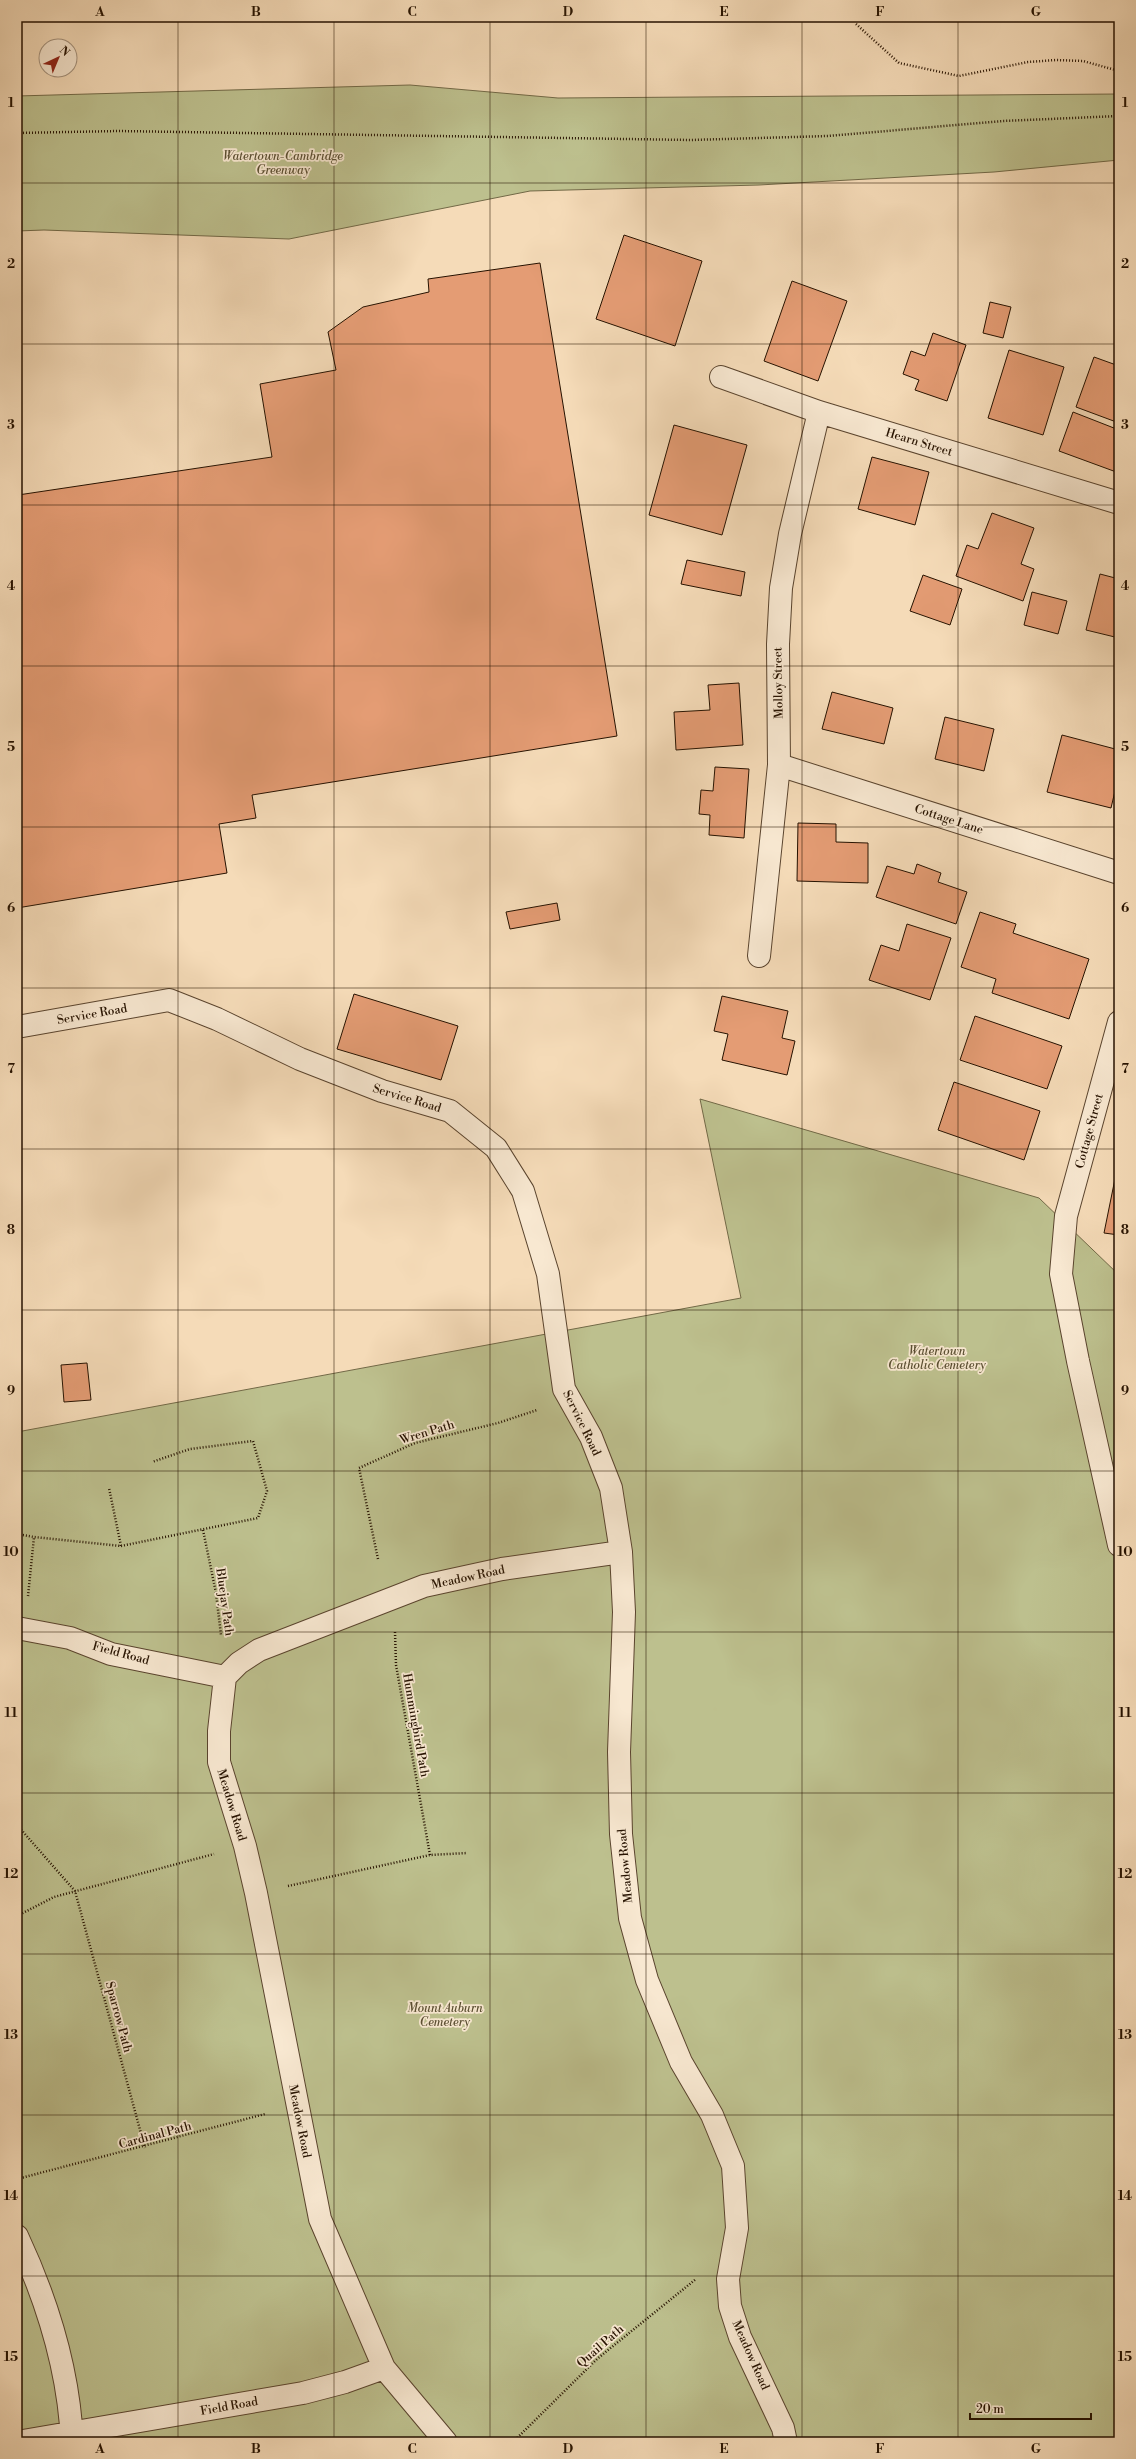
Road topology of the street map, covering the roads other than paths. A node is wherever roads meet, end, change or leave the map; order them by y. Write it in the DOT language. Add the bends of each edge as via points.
graph roads {
  1 [pos="721,377"];
  2 [pos="819,412"];
  3 [pos="1119,503"];
  4 [pos="780,765"];
  5 [pos="1119,873"];
  6 [pos="758,956"];
  7 [pos="1119,1022"];
  8 [pos="17,1027"];
  9 [pos="1119,1545"];
  10 [pos="621,1552"];
  11 [pos="20,1628"];
  12 [pos="225,1677"];
  13 [pos="17,2236"];
  14 [pos="384,2368"];
  15 [pos="72,2438"];
  16 [pos="17,2442"];
  17 [pos="446,2442"];
  18 [pos="786,2442"];
  1 -- 2 [label="street, Hearn Street"];
  2 -- 3 [label="street, Hearn Street"];
  2 -- 4 [label="street, Molloy Street" via="790,534 781,588 778,644"];
  4 -- 5 [label="street, Cottage Lane"];
  4 -- 6 [label="street, Molloy Street"];
  7 -- 9 [label="street, Cottage Street" via="1066,1216 1061,1274"];
  8 -- 10 [label="street, Service Road" via="168,1000 217,1019 300,1059 382,1092 450,1111 496,1148 523,1191 548,1274 564,1389 591,1437 611,1488"];
  10 -- 12 [label="street, Meadow Road" via="502,1569 424,1586 259,1650 239,1663"];
  10 -- 18 [label="street, Meadow Road" via="624,1612 621,1834 630,1918 646,1980 681,2062 712,2115 733,2166 737,2228 728,2278 730,2306 740,2337 784,2428"];
  11 -- 12 [label="street, Field Road" via="70,1638 111,1654"];
  12 -- 14 [label="street, Meadow Road" via="218,1762 245,1846 256,1893 320,2219"];
  13 -- 15 [label="street" via="51,2321"];
  14 -- 15 [label="street, Field Road" via="303,2393"];
  14 -- 17 [label="street, Meadow Road"];
  15 -- 16 [label="street, Field Road"];
}
